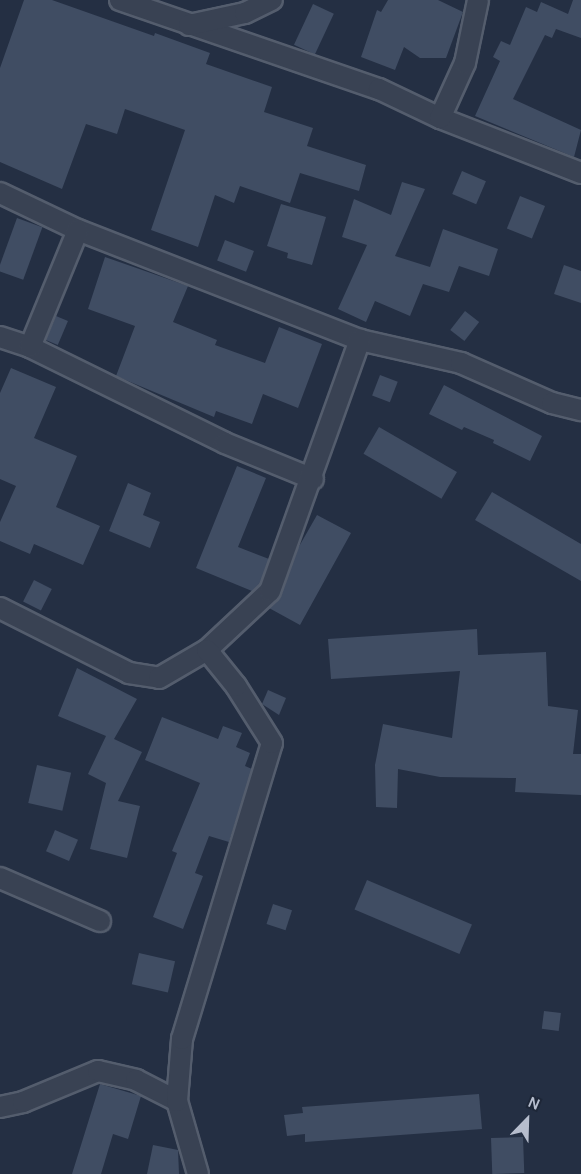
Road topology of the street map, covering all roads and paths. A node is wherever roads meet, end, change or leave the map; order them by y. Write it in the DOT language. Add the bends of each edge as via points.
graph roads {
  1 [pos="120,0"];
  2 [pos="272,0"];
  3 [pos="478,0"];
  4 [pos="189,25"];
  5 [pos="440,118"];
  6 [pos="581,173"];
  7 [pos="0,193"];
  8 [pos="78,230"];
  9 [pos="0,337"];
  10 [pos="360,340"];
  11 [pos="30,347"];
  12 [pos="581,410"];
  13 [pos="313,478"];
  14 [pos="0,609"];
  15 [pos="207,650"];
  16 [pos="0,878"];
  17 [pos="100,921"];
  18 [pos="177,1101"];
  19 [pos="0,1107"];
  20 [pos="198,1174"];
  1 -- 4 [label="street"];
  2 -- 4 [label="street" via="245,13"];
  3 -- 5 [label="street" via="465,63"];
  4 -- 5 [label="street" via="380,89"];
  5 -- 6 [label="street"];
  7 -- 8 [label="street"];
  8 -- 10 [label="street"];
  8 -- 11 [label="street"];
  9 -- 11 [label="street"];
  10 -- 12 [label="street" via="461,363 552,403"];
  10 -- 13 [label="street"];
  11 -- 13 [label="street" via="225,444"];
  13 -- 15 [label="street" via="270,591"];
  14 -- 15 [label="street" via="129,673 159,678"];
  15 -- 18 [label="street" via="236,686 272,743 182,1038"];
  16 -- 17 [label="street"];
  18 -- 19 [label="street" via="136,1080 98,1071"];
  18 -- 20 [label="street"];
}
